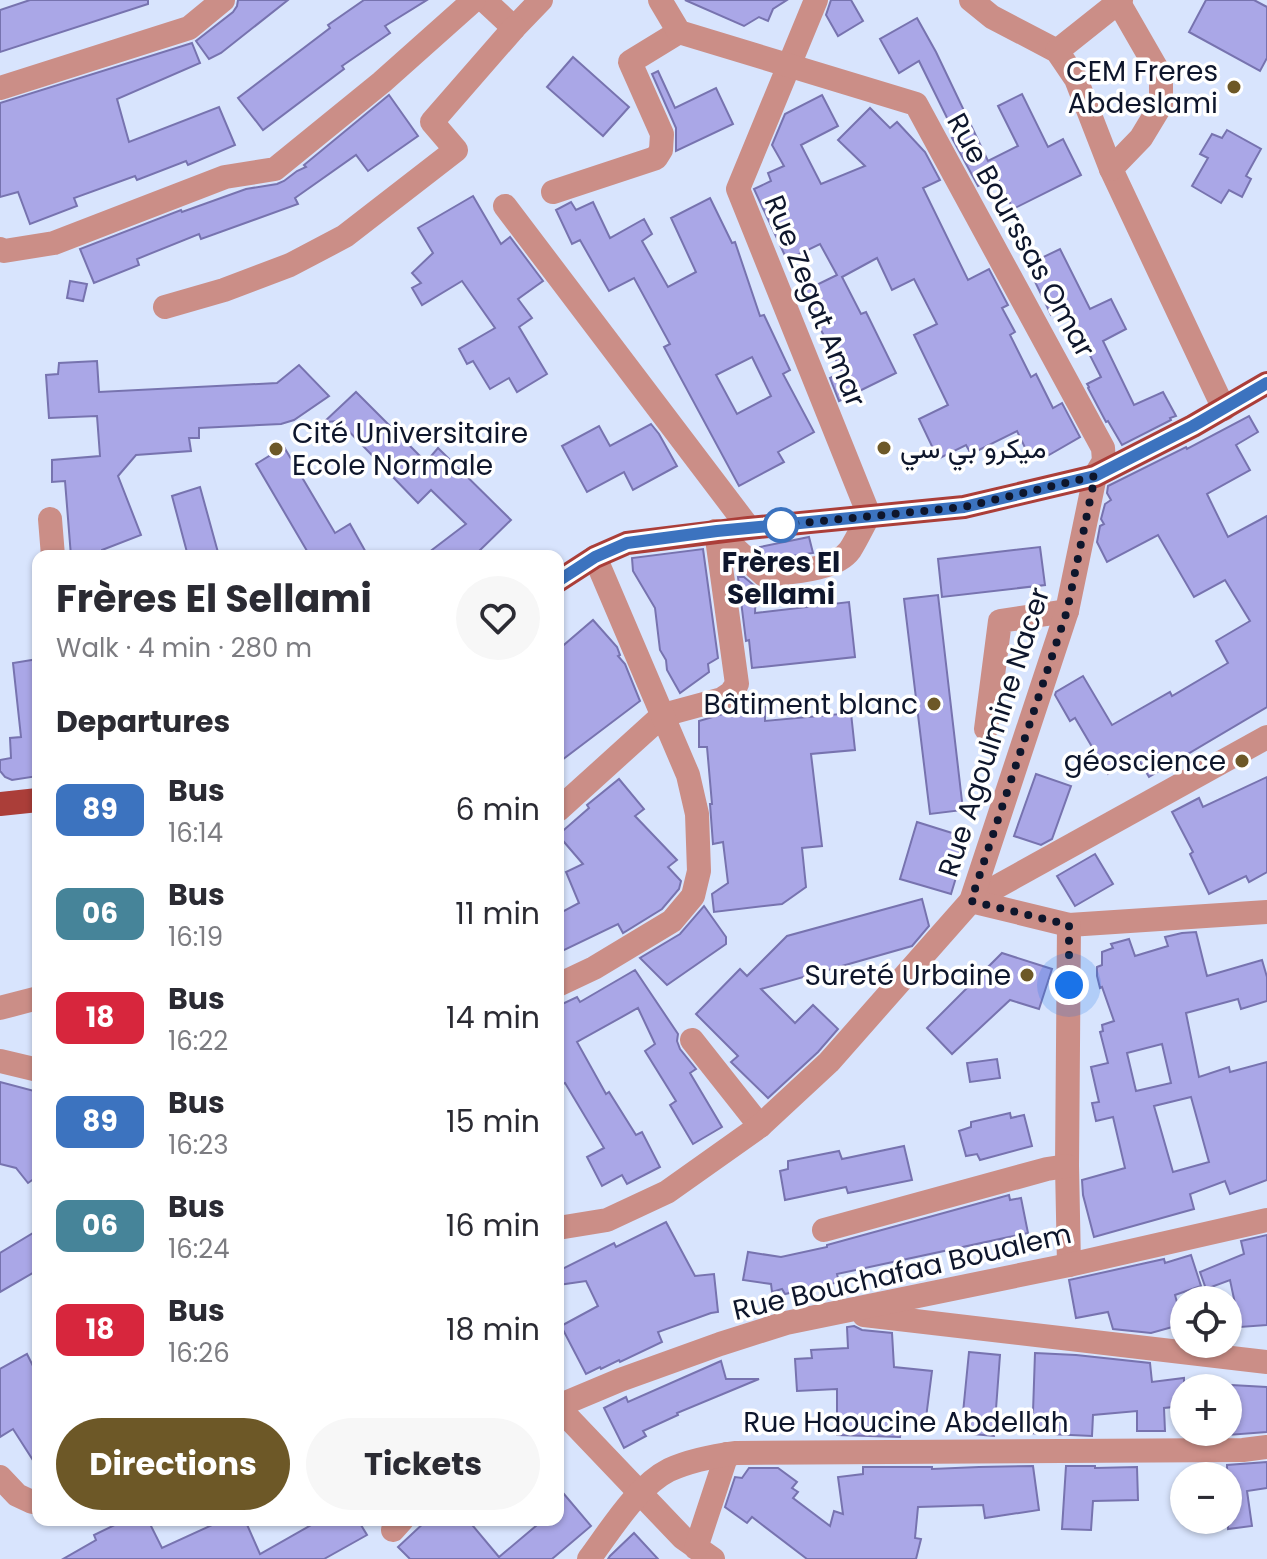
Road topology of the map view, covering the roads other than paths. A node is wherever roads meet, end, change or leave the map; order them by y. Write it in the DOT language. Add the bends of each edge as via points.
graph roads {
  1 [pos="223,0"];
  2 [pos="474,0"];
  3 [pos="484,0"];
  4 [pos="541,0"];
  5 [pos="660,0"];
  6 [pos="816,0"];
  7 [pos="971,0"];
  8 [pos="1120,2"];
  9 [pos="514,28"];
  10 [pos="679,32"];
  11 [pos="1057,51"];
  12 [pos="789,66"];
  13 [pos="0,88"];
  14 [pos="1111,169"];
  15 [pos="553,192"];
  16 [pos="505,206"];
  17 [pos="0,249"];
  18 [pos="165,307"];
  19 [pos="1267,383"];
  20 [pos="1224,409"];
  21 [pos="1095,476"];
  22 [pos="869,515"];
  23 [pos="50,519"];
  24 [pos="749,528"];
  25 [pos="716,531"];
  26 [pos="53,550"];
  27 [pos="595,557"];
  28 [pos="564,577"];
  29 [pos="1067,611"];
  30 [pos="663,715"];
  31 [pos="986,729"];
  32 [pos="1267,737"];
  33 [pos="32,801"];
  34 [pos="0,804"];
  35 [pos="564,805"];
  36 [pos="971,901"];
  37 [pos="1267,912"];
  38 [pos="1069,925"];
  39 [pos="564,982"];
  40 [pos="32,1000"];
  41 [pos="0,1008"];
  42 [pos="692,1040"];
  43 [pos="0,1061"];
  44 [pos="32,1069"];
  45 [pos="760,1126"];
  46 [pos="1067,1166"];
  47 [pos="1267,1220"];
  48 [pos="564,1227"];
  49 [pos="824,1230"];
  50 [pos="1069,1265"];
  51 [pos="842,1312"];
  52 [pos="1267,1362"];
  53 [pos="564,1403"];
  54 [pos="564,1413"];
  55 [pos="1267,1447"];
  56 [pos="727,1454"];
  57 [pos="0,1477"];
  58 [pos="639,1494"];
  59 [pos="32,1502"];
  60 [pos="704,1553"];
  61 [pos="589,1559"];
  1 -- 13 [label="street" via="189,28"];
  2 -- 17 [label="street" via="275,169 225,177 54,243"];
  3 -- 9 [label="street"];
  4 -- 9 [label="street"];
  5 -- 10 [label="street"];
  6 -- 12 [label="street, Rue Zegat Amar"];
  7 -- 11 [label="street"];
  8 -- 11 [label="street"];
  8 -- 14 [label="street" via="1161,76 1161,105 1141,138"];
  9 -- 18 [label="street" via="432,122 456,150 345,236 290,265"];
  10 -- 12 [label="street, Rue Bourssas Omar"];
  10 -- 15 [label="street" via="630,62 662,134 656,158"];
  11 -- 14 [label="street" via="1076,79"];
  12 -- 21 [label="street, Rue Bourssas Omar" via="916,104 1103,448 1104,461"];
  12 -- 22 [label="street, Rue Zegat Amar" via="738,189"];
  14 -- 20 [label="street"];
  16 -- 24 [label="street"];
  19 -- 20 [label="main road"];
  20 -- 21 [label="main road"];
  21 -- 22 [label="main road" via="964,507"];
  21 -- 29 [label="street, Rue Agoulmine Nacer"];
  22 -- 24 [label="main road"];
  22 -- 25 [label="street" via="840,559 764,575"];
  23 -- 26 [label="street"];
  24 -- 25 [label="main road"];
  25 -- 27 [label="main road" via="627,543"];
  25 -- 30 [label="street" via="737,684 722,699"];
  27 -- 28 [label="main road"];
  27 -- 30 [label="street"];
  29 -- 31 [label="street" via="1000,621"];
  29 -- 36 [label="street, Rue Agoulmine Nacer"];
  30 -- 35 [label="street"];
  30 -- 39 [label="street" via="688,775 697,814 699,871 693,896 672,921"];
  32 -- 36 [label="street"];
  33 -- 34 [label="main road"];
  36 -- 38 [label="street"];
  36 -- 45 [label="street, Rue Agoulmine Nacer" via="829,1062"];
  37 -- 38 [label="street"];
  38 -- 46 [label="street"];
  40 -- 41 [label="street"];
  42 -- 45 [label="street"];
  43 -- 44 [label="street"];
  45 -- 48 [label="street, Rue Agoulmine Nacer" via="667,1192 607,1220"];
  46 -- 49 [label="street"];
  46 -- 50 [label="street"];
  47 -- 50 [label="street, Rue Bouchafaa Boualem"];
  50 -- 51 [label="street, Rue Bouchafaa Boualem"];
  51 -- 52 [label="street"];
  51 -- 53 [label="street, Rue Bouchafaa Boualem" via="720,1344"];
  54 -- 58 [label="street"];
  55 -- 56 [label="street, Rue Haoucine Abdellah"];
  56 -- 58 [label="street, Rue Haoucine Abdellah" via="667,1471"];
  56 -- 60 [label="street"];
  57 -- 59 [label="street"];
  58 -- 60 [label="street"];
  58 -- 61 [label="street, Rue Haoucine Abdellah"];
}
